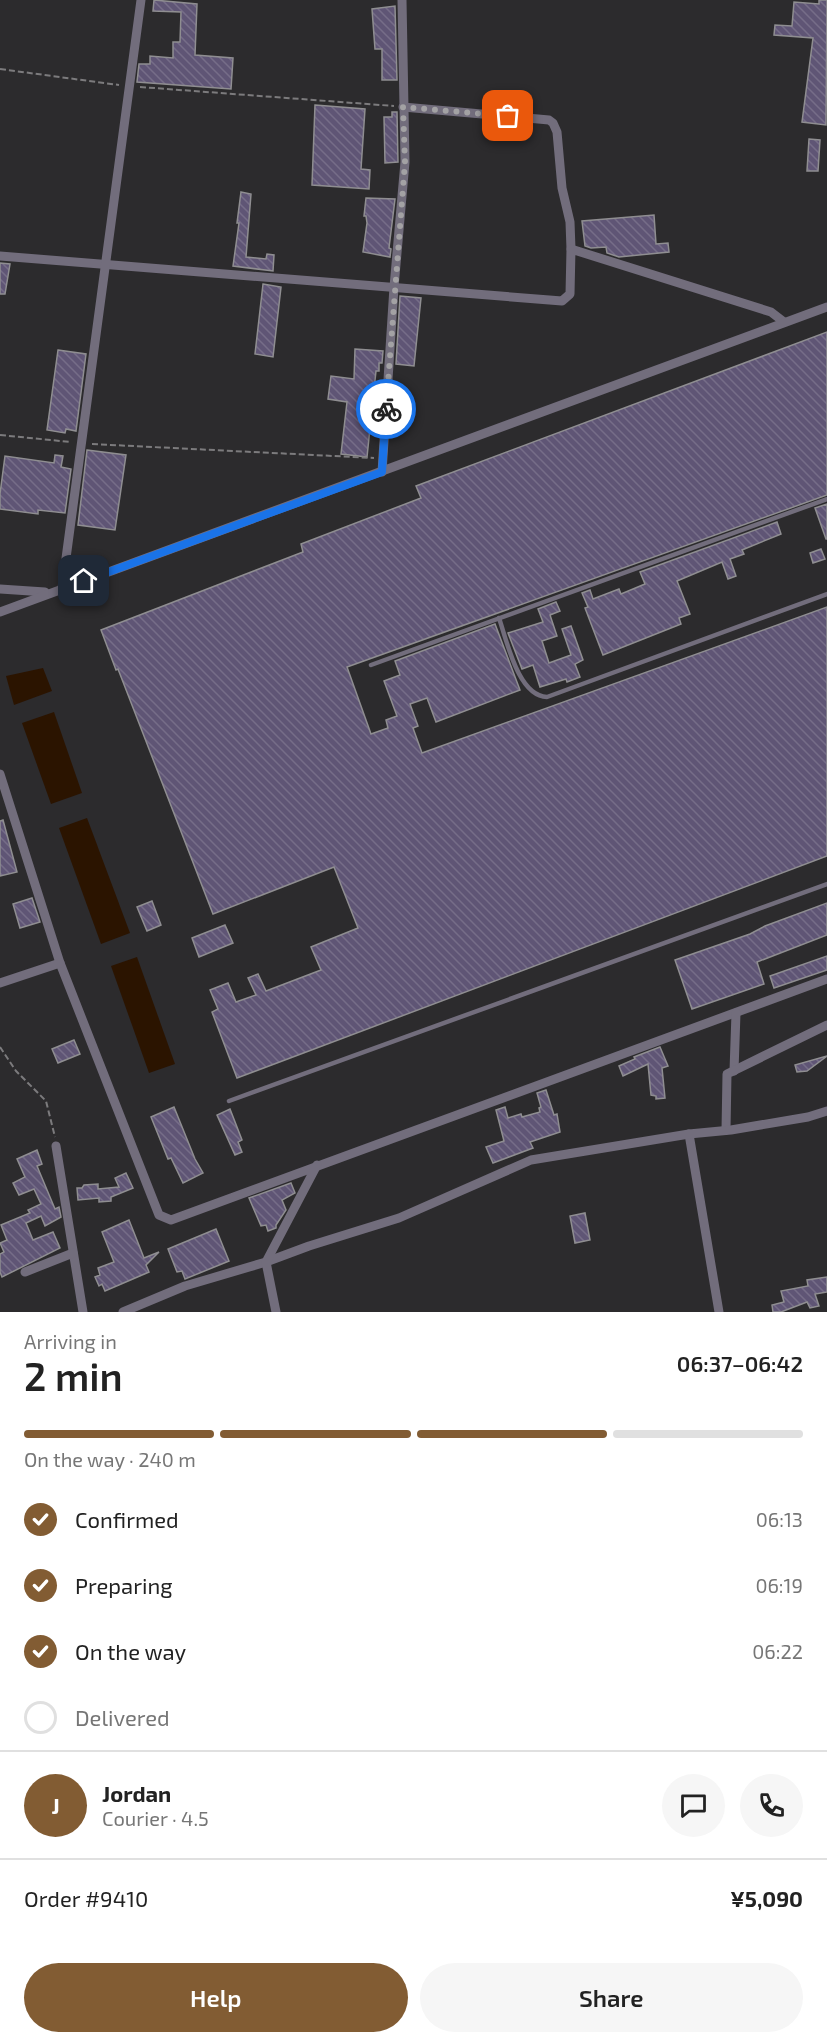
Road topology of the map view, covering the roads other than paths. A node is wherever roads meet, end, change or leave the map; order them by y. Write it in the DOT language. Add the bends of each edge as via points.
graph roads {
  1 [pos="141,0"];
  2 [pos="402,0"];
  3 [pos="403,107"];
  4 [pos="571,249"];
  5 [pos="0,256"];
  6 [pos="107,266"];
  7 [pos="394,288"];
  8 [pos="827,307"];
  9 [pos="784,322"];
  10 [pos="382,472"];
  11 [pos="827,499"];
  12 [pos="62,588"];
  13 [pos="0,589"];
  14 [pos="49,593"];
  15 [pos="827,594"];
  16 [pos="0,612"];
  17 [pos="499,618"];
  18 [pos="371,665"];
  19 [pos="0,774"];
  20 [pos="827,884"];
  21 [pos="60,963"];
  22 [pos="827,979"];
  23 [pos="0,983"];
  24 [pos="736,1013"];
  25 [pos="827,1025"];
  26 [pos="734,1071"];
  27 [pos="229,1101"];
  28 [pos="827,1111"];
  29 [pos="726,1130"];
  30 [pos="689,1134"];
  31 [pos="56,1146"];
  32 [pos="317,1166"];
  33 [pos="72,1253"];
  34 [pos="266,1262"];
  35 [pos="25,1272"];
  36 [pos="83,1312"];
  37 [pos="123,1312"];
  38 [pos="276,1312"];
  39 [pos="719,1312"];
  1 -- 6 [label="street"];
  2 -- 3 [label="street"];
  3 -- 4 [label="street" via="553,123"];
  3 -- 7 [label="street" via="405,162"];
  4 -- 7 [label="street" via="570,294 562,301"];
  4 -- 9 [label="street" via="771,312"];
  5 -- 6 [label="street"];
  6 -- 7 [label="street"];
  6 -- 12 [label="street"];
  7 -- 10 [label="street"];
  8 -- 9 [label="street"];
  9 -- 10 [label="street"];
  10 -- 12 [label="street"];
  11 -- 17 [label="lane"];
  12 -- 14 [label="street"];
  13 -- 14 [label="street"];
  14 -- 16 [label="street"];
  15 -- 17 [label="lane" via="547,697 535,694 522,680"];
  17 -- 18 [label="lane"];
  19 -- 21 [label="street"];
  20 -- 27 [label="lane"];
  21 -- 23 [label="street"];
  21 -- 32 [label="street" via="159,1215 171,1220"];
  22 -- 24 [label="street"];
  24 -- 26 [label="street"];
  24 -- 32 [label="street"];
  25 -- 26 [label="street"];
  26 -- 29 [label="street" via="727,1074"];
  28 -- 29 [label="street"];
  29 -- 30 [label="street"];
  30 -- 34 [label="street" via="531,1160 399,1218"];
  30 -- 39 [label="street"];
  31 -- 33 [label="street"];
  32 -- 34 [label="street"];
  33 -- 35 [label="street"];
  33 -- 36 [label="street"];
  34 -- 37 [label="street" via="185,1286"];
  34 -- 38 [label="street"];
}
